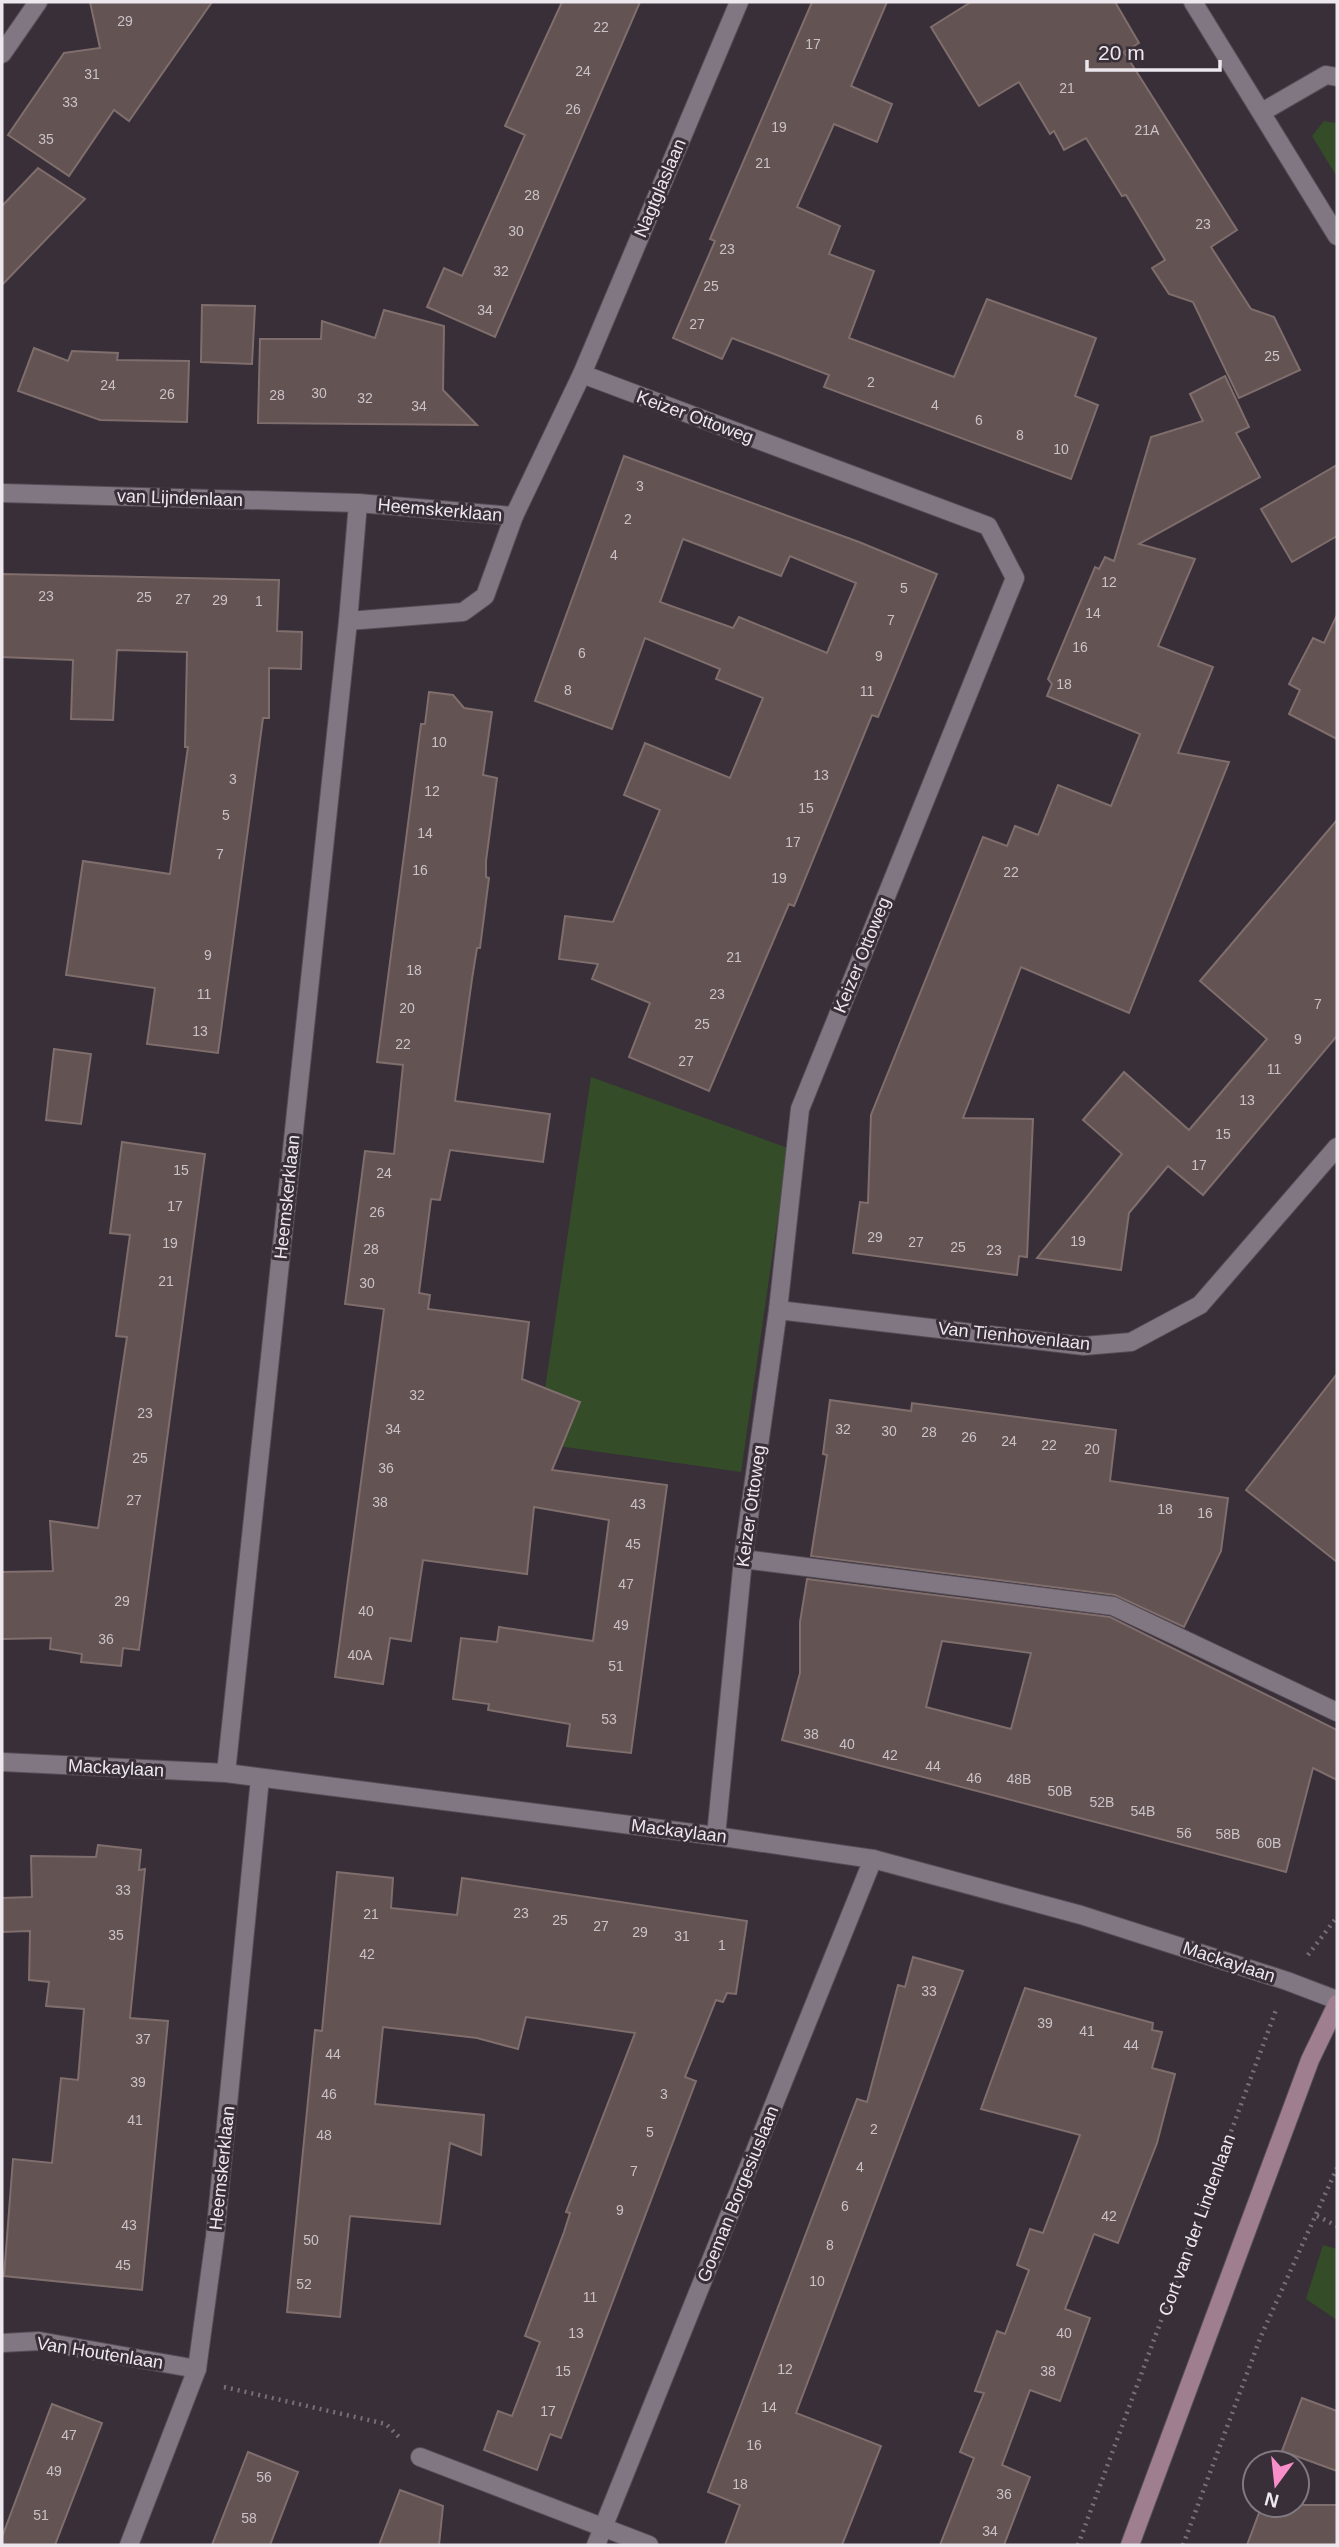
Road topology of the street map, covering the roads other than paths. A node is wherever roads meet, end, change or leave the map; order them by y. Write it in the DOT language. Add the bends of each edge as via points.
graph roads {
  1 [pos="38,2"];
  2 [pos="739,2"];
  3 [pos="1193,2"];
  4 [pos="2,54"];
  5 [pos="1337,76"];
  6 [pos="1262,112"];
  7 [pos="1337,236"];
  8 [pos="582,374"];
  9 [pos="2,493"];
  10 [pos="358,503"];
  11 [pos="514,516"];
  12 [pos="348,621"];
  13 [pos="1337,1147"];
  14 [pos="778,1310"];
  15 [pos="743,1559"];
  16 [pos="1337,1712"];
  17 [pos="2,1762"];
  18 [pos="226,1773"];
  19 [pos="260,1778"];
  20 [pos="716,1836"];
  21 [pos="873,1859"];
  22 [pos="1337,2002"];
  23 [pos="2,2343"];
  24 [pos="197,2369"];
  25 [pos="419,2457"];
  26 [pos="603,2528"];
  27 [pos="129,2545"];
  28 [pos="596,2545"];
  29 [pos="649,2545"];
  30 [pos="1129,2545"];
  1 -- 4 [label="street"];
  2 -- 8 [label="street, Nagtglaslaan"];
  3 -- 6 [label="street"];
  5 -- 6 [label="street" via="1326,75"];
  6 -- 7 [label="street"];
  8 -- 11 [label="street, Heemskerklaan"];
  8 -- 14 [label="street, Keizer Ottoweg" via="988,526 1015,578 800,1109"];
  9 -- 10 [label="street, van Lijndenlaan"];
  10 -- 11 [label="street, Heemskerklaan"];
  10 -- 12 [label="street, Heemskerklaan"];
  11 -- 12 [label="street, Heemskerklaan" via="485,596 463,612"];
  12 -- 18 [label="street, Heemskerklaan"];
  13 -- 14 [label="street, Van Tienhovenlaan" via="1200,1305 1130,1342 1084,1346"];
  14 -- 15 [label="street, Keizer Ottoweg"];
  15 -- 16 [label="street" via="1113,1606"];
  15 -- 20 [label="street, Keizer Ottoweg"];
  17 -- 18 [label="street, Mackaylaan"];
  18 -- 19 [label="street, Mackaylaan"];
  19 -- 20 [label="street, Mackaylaan"];
  19 -- 24 [label="street, Heemskerklaan" via="215,2237"];
  20 -- 21 [label="street, Mackaylaan"];
  21 -- 22 [label="street, Mackaylaan" via="1081,1915 1287,1981"];
  21 -- 26 [label="street, Goeman Borgesiuslaan"];
  22 -- 30 [label="main road" via="1310,2060"];
  23 -- 24 [label="street, Van Houtenlaan" via="39,2341"];
  24 -- 27 [label="street, Heemskerklaan"];
  25 -- 26 [label="street"];
  26 -- 28 [label="street, Goeman Borgesiuslaan"];
  26 -- 29 [label="street"];
}
